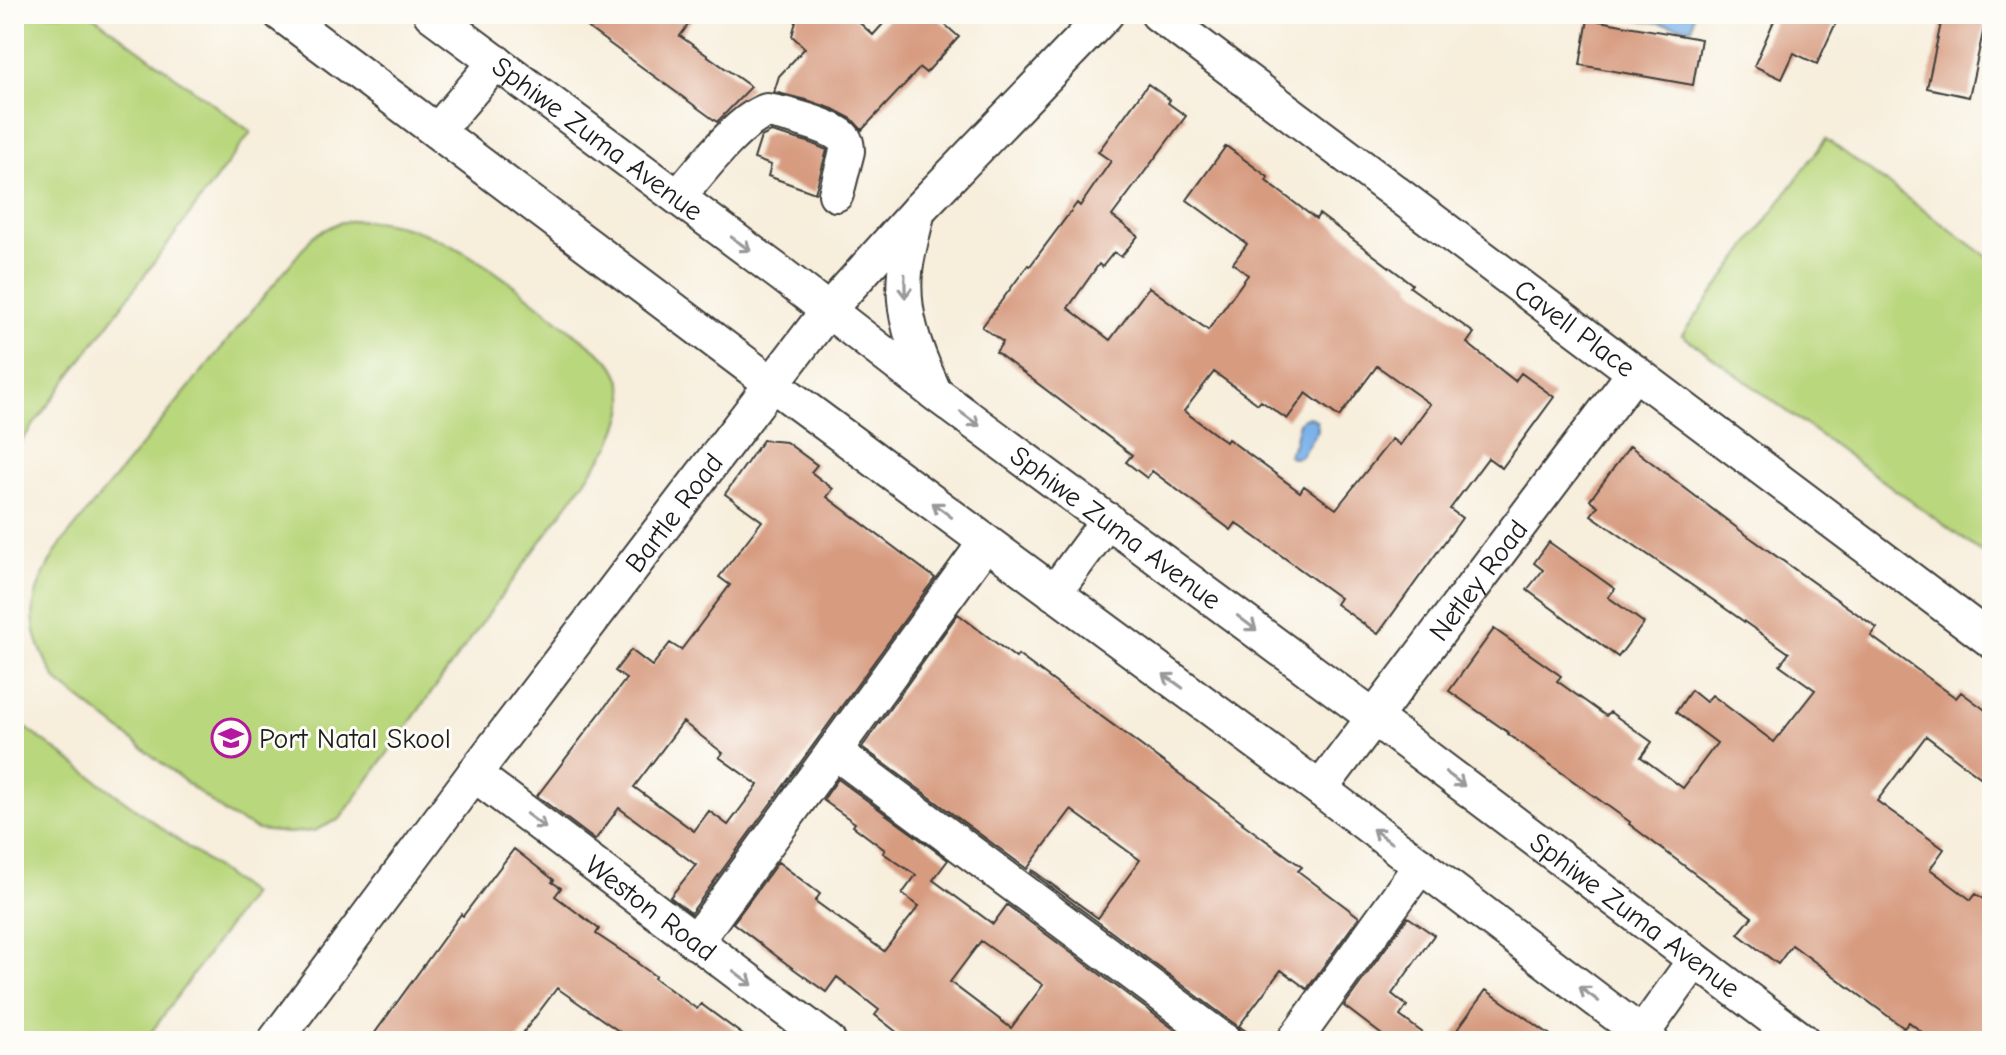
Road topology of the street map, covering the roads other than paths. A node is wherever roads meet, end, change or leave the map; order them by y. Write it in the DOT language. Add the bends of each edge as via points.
graph roads {
  1 [pos="281,14"];
  2 [pos="431,14"];
  3 [pos="1106,14"];
  4 [pos="1158,14"];
  5 [pos="496,62"];
  6 [pos="437,131"];
  7 [pos="836,194"];
  8 [pos="678,197"];
  9 [pos="918,210"];
  10 [pos="829,309"];
  11 [pos="1635,372"];
  12 [pos="771,383"];
  13 [pos="936,394"];
  14 [pos="1108,520"];
  15 [pos="986,542"];
  16 [pos="1054,593"];
  17 [pos="1992,641"];
  18 [pos="1373,717"];
  19 [pos="834,751"];
  20 [pos="474,774"];
  21 [pos="1320,789"];
  22 [pos="1421,865"];
  23 [pos="695,942"];
  24 [pos="1695,960"];
  25 [pos="1643,1039"];
  26 [pos="824,1040"];
  27 [pos="275,1041"];
  28 [pos="1224,1041"];
  29 [pos="1294,1041"];
  30 [pos="1803,1041"];
  1 -- 6 [label="street"];
  2 -- 5 [label="street, Sphiwe Zuma Avenue"];
  3 -- 9 [label="street, Bartle Road"];
  4 -- 11 [label="street, Cavell Place"];
  5 -- 6 [label="street"];
  5 -- 8 [label="street, Sphiwe Zuma Avenue"];
  6 -- 12 [label="street"];
  7 -- 8 [label="street" via="847,151 843,137 767,111 727,141"];
  8 -- 10 [label="street, Sphiwe Zuma Avenue, one-way"];
  9 -- 10 [label="street, Bartle Road"];
  9 -- 13 [label="street, one-way" via="905,272 906,312 915,349"];
  10 -- 12 [label="street, Bartle Road"];
  10 -- 13 [label="street, Sphiwe Zuma Avenue"];
  11 -- 17 [label="street, Cavell Place"];
  11 -- 18 [label="street, Netley Road"];
  15 -- 12 [label="street, one-way"];
  12 -- 20 [label="street, Bartle Road"];
  13 -- 14 [label="street, Sphiwe Zuma Avenue, one-way"];
  14 -- 16 [label="street"];
  14 -- 18 [label="street, Sphiwe Zuma Avenue, one-way"];
  15 -- 16 [label="street"];
  15 -- 19 [label="street"];
  21 -- 16 [label="street, one-way"];
  18 -- 21 [label="street, Netley Road"];
  18 -- 24 [label="street, Sphiwe Zuma Avenue, one-way"];
  19 -- 23 [label="street"];
  19 -- 28 [label="street"];
  20 -- 23 [label="street, Weston Road, one-way"];
  20 -- 27 [label="street, Bartle Road"];
  22 -- 21 [label="street, one-way"];
  25 -- 22 [label="street, one-way"];
  22 -- 29 [label="street"];
  23 -- 26 [label="street, Weston Road, one-way"];
  24 -- 25 [label="street"];
  24 -- 30 [label="street, Sphiwe Zuma Avenue"];
}
